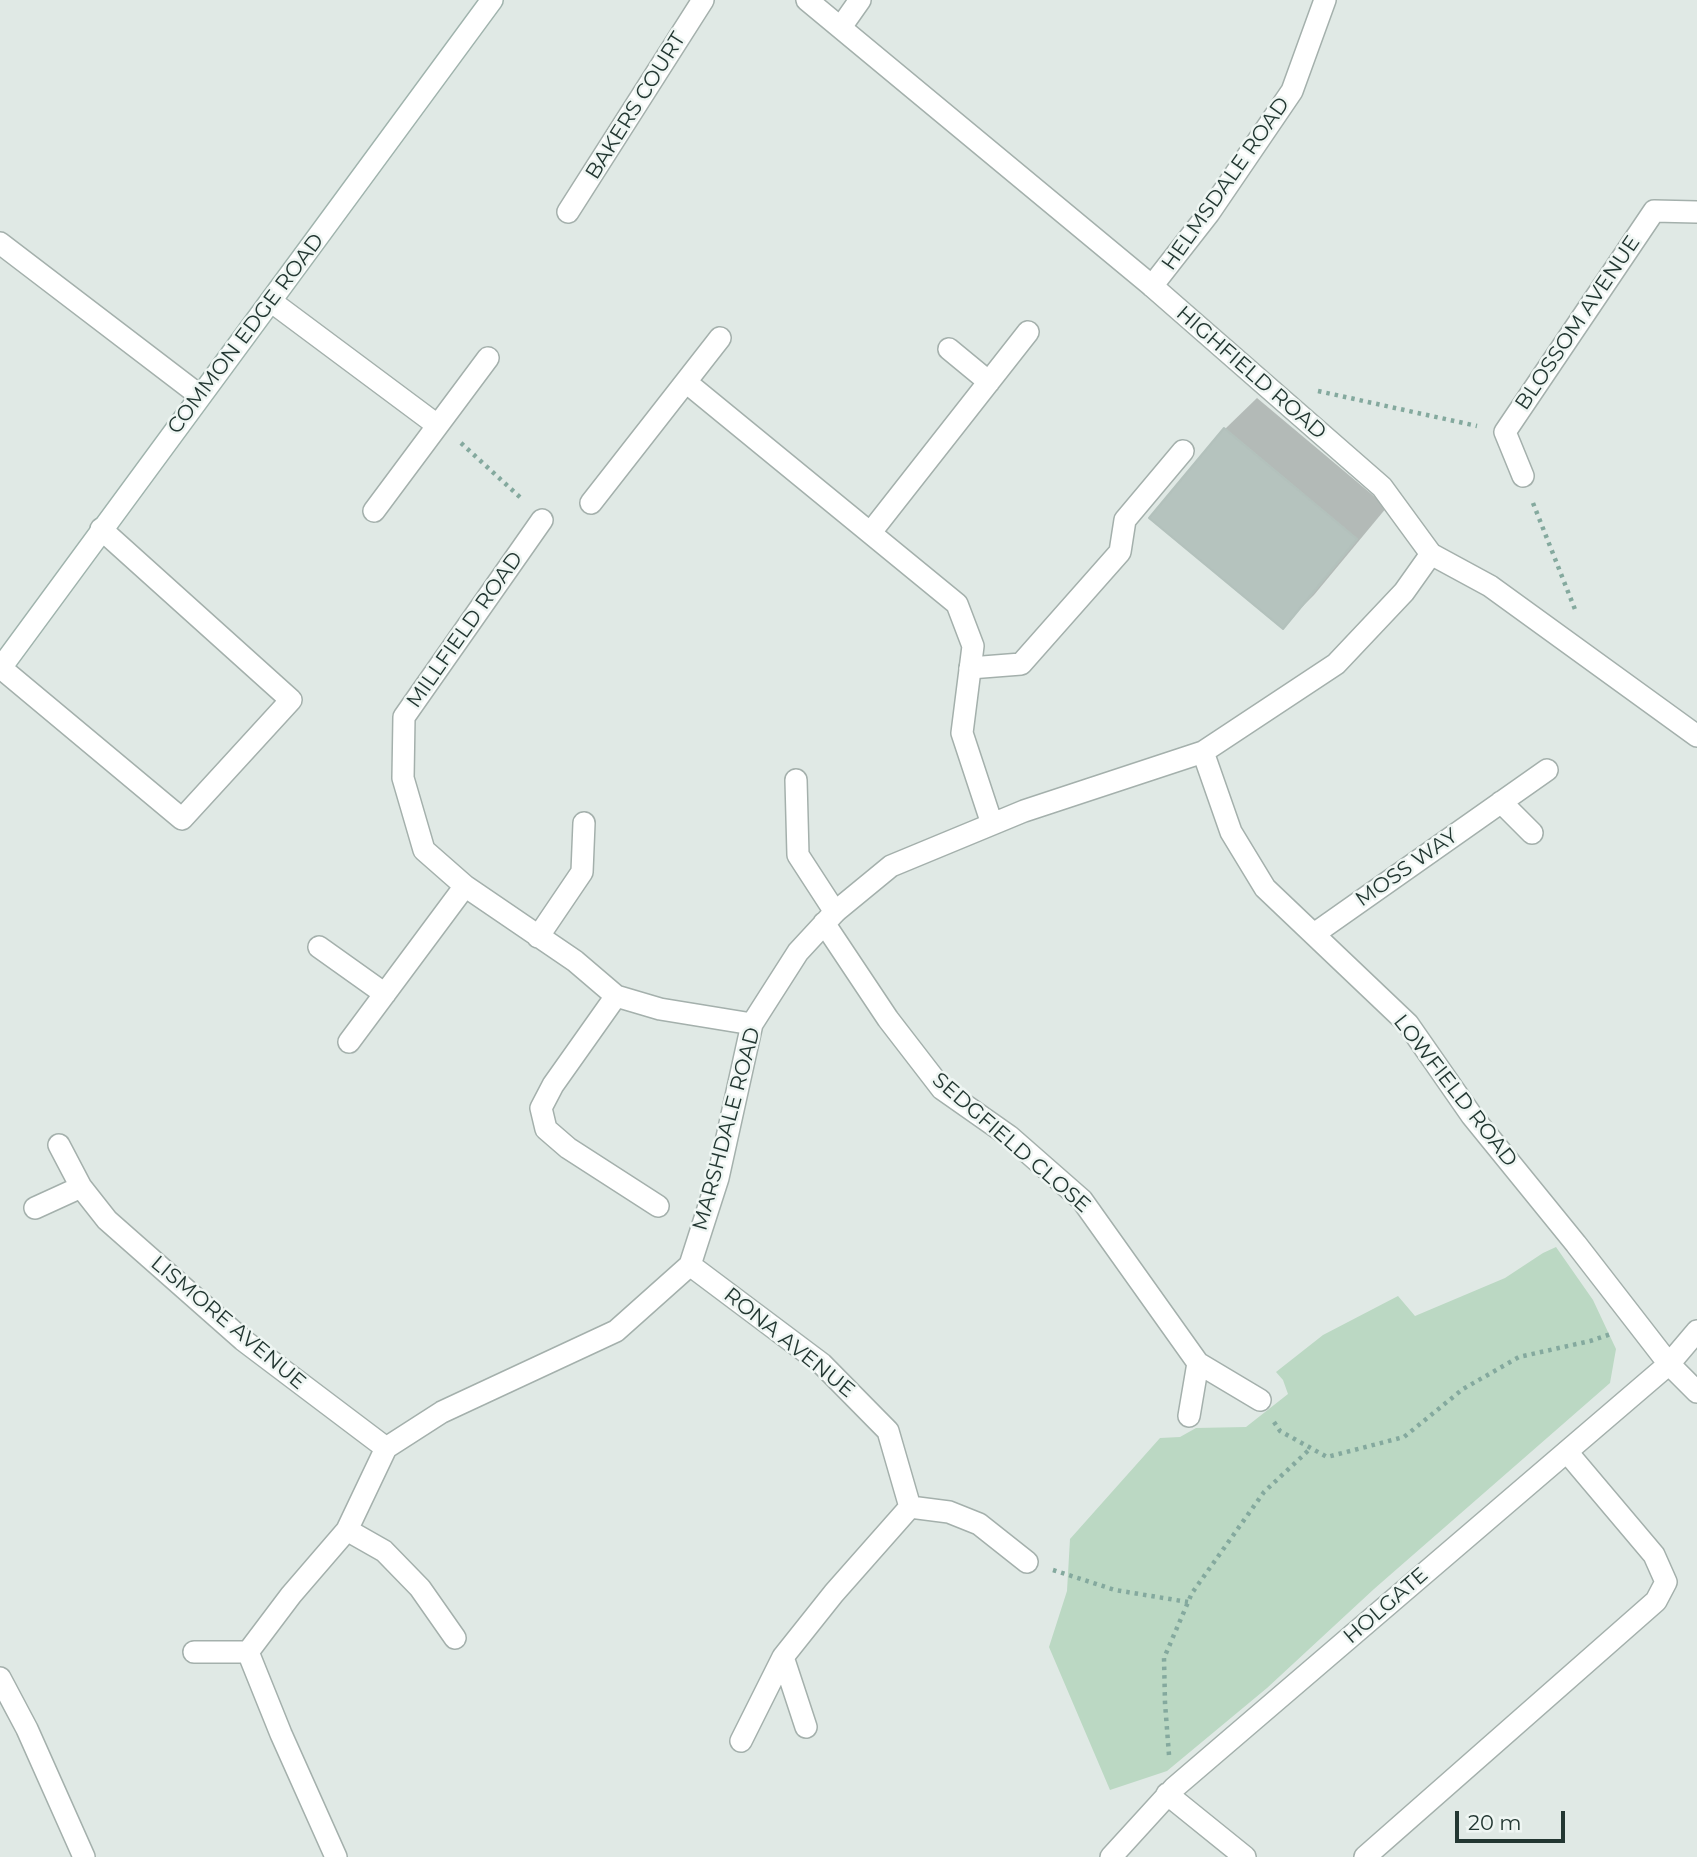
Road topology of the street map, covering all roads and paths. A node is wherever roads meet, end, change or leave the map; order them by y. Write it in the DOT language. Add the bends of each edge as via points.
graph roads {
  1 [pos="492,0"];
  2 [pos="703,0"];
  3 [pos="807,0"];
  4 [pos="860,0"];
  5 [pos="1325,0"];
  6 [pos="841,27"];
  7 [pos="568,212"];
  8 [pos="1697,212"];
  9 [pos="0,243"];
  10 [pos="1152,286"];
  11 [pos="272,302"];
  12 [pos="1028,332"];
  13 [pos="720,338"];
  14 [pos="949,349"];
  15 [pos="488,358"];
  16 [pos="686,382"];
  17 [pos="989,382"];
  18 [pos="1309,389"];
  19 [pos="199,395"];
  20 [pos="437,425"];
  21 [pos="1505,432"];
  22 [pos="1183,451"];
  23 [pos="1523,476"];
  24 [pos="591,503"];
  25 [pos="374,511"];
  26 [pos="542,520"];
  27 [pos="101,529"];
  28 [pos="871,532"];
  29 [pos="1431,554"];
  30 [pos="1577,614"];
  31 [pos="970,668"];
  32 [pos="0,669"];
  33 [pos="1697,737"];
  34 [pos="1203,752"];
  35 [pos="1547,770"];
  36 [pos="796,780"];
  37 [pos="1501,802"];
  38 [pos="584,823"];
  39 [pos="992,824"];
  40 [pos="1532,834"];
  41 [pos="464,886"];
  42 [pos="829,918"];
  43 [pos="1314,934"];
  44 [pos="538,937"];
  45 [pos="319,947"];
  46 [pos="385,994"];
  47 [pos="616,996"];
  48 [pos="752,1024"];
  49 [pos="349,1042"];
  50 [pos="59,1145"];
  51 [pos="81,1187"];
  52 [pos="658,1206"];
  53 [pos="35,1208"];
  54 [pos="690,1265"];
  55 [pos="1639,1325"];
  56 [pos="1697,1331"];
  57 [pos="1198,1363"];
  58 [pos="1669,1364"];
  59 [pos="1697,1392"];
  60 [pos="1260,1400"];
  61 [pos="1189,1416"];
  62 [pos="386,1448"];
  63 [pos="1311,1448"];
  64 [pos="1567,1452"];
  65 [pos="910,1507"];
  66 [pos="347,1530"];
  67 [pos="1027,1562"];
  68 [pos="1188,1602"];
  69 [pos="455,1638"];
  70 [pos="194,1652"];
  71 [pos="248,1652"];
  72 [pos="783,1657"];
  73 [pos="0,1678"];
  74 [pos="806,1727"];
  75 [pos="741,1741"];
  76 [pos="1171,1791"];
  77 [pos="84,1857"];
  78 [pos="335,1857"];
  79 [pos="1111,1857"];
  80 [pos="1244,1857"];
  81 [pos="1365,1857"];
  1 -- 11 [label="street, COMMON EDGE ROAD"];
  2 -- 7 [label="street, BAKERS COURT"];
  3 -- 6 [label="street, HIGHFIELD ROAD"];
  4 -- 6 [label="street"];
  5 -- 10 [label="street, HELMSDALE ROAD" via="1292,90 1209,213"];
  6 -- 10 [label="street, HIGHFIELD ROAD"];
  8 -- 21 [label="street, BLOSSOM AVENUE" via="1654,211"];
  9 -- 19 [label="street"];
  10 -- 29 [label="street, HIGHFIELD ROAD" via="1382,487"];
  11 -- 19 [label="street, COMMON EDGE ROAD"];
  11 -- 20 [label="street"];
  12 -- 17 [label="street"];
  13 -- 16 [label="street"];
  14 -- 17 [label="street"];
  15 -- 20 [label="street"];
  16 -- 24 [label="street"];
  16 -- 28 [label="street"];
  17 -- 28 [label="street"];
  18 -- 21 [label="path"];
  19 -- 27 [label="street, COMMON EDGE ROAD"];
  20 -- 25 [label="street"];
  20 -- 26 [label="path" via="509,484"];
  21 -- 23 [label="street, BLOSSOM AVENUE"];
  22 -- 31 [label="street" via="1125,520 1119,552 1021,664"];
  23 -- 30 [label="path"];
  26 -- 41 [label="street, MILLFIELD ROAD" via="404,717 403,778 424,850"];
  27 -- 32 [label="street, COMMON EDGE ROAD"];
  27 -- 32 [label="street" via="291,700 182,819"];
  28 -- 31 [label="street" via="957,604 973,646"];
  29 -- 33 [label="street, HIGHFIELD ROAD" via="1490,586"];
  29 -- 34 [label="street, MARSHDALE ROAD" via="1404,592 1336,664"];
  31 -- 39 [label="street" via="962,733"];
  34 -- 39 [label="street, MARSHDALE ROAD"];
  34 -- 43 [label="street, LOWFIELD ROAD" via="1231,832 1265,888"];
  35 -- 37 [label="street, MOSS WAY"];
  36 -- 42 [label="street, SEDGFIELD CLOSE" via="798,855"];
  37 -- 40 [label="street"];
  37 -- 43 [label="street, MOSS WAY"];
  38 -- 44 [label="street" via="582,872"];
  39 -- 42 [label="street, MARSHDALE ROAD" via="891,866"];
  41 -- 44 [label="street, MILLFIELD ROAD"];
  41 -- 46 [label="street"];
  42 -- 48 [label="street, MARSHDALE ROAD" via="797,952"];
  42 -- 57 [label="street, SEDGFIELD CLOSE" via="888,1019 942,1089 1009,1136 1082,1200"];
  43 -- 55 [label="street, LOWFIELD ROAD" via="1408,1024 1472,1116"];
  44 -- 47 [label="street, MILLFIELD ROAD"];
  45 -- 46 [label="street"];
  46 -- 49 [label="street"];
  47 -- 48 [label="street, MILLFIELD ROAD" via="660,1009"];
  47 -- 52 [label="street" via="553,1085 541,1108 545,1129"];
  48 -- 54 [label="street, MARSHDALE ROAD" via="718,1178"];
  50 -- 51 [label="street, LISMORE AVENUE"];
  51 -- 53 [label="street"];
  51 -- 62 [label="street, LISMORE AVENUE" via="107,1220 243,1340"];
  54 -- 62 [label="street" via="616,1331 442,1412"];
  54 -- 65 [label="street, RONA AVENUE" via="822,1364 888,1431"];
  55 -- 58 [label="street, LOWFIELD ROAD"];
  55 -- 63 [label="path" via="1518,1357 1463,1389 1404,1437 1326,1457"];
  56 -- 58 [label="street, HOLGATE"];
  57 -- 60 [label="street, SEDGFIELD CLOSE"];
  57 -- 61 [label="street"];
  58 -- 59 [label="street, LOWFIELD ROAD"];
  58 -- 64 [label="street, HOLGATE"];
  60 -- 63 [label="path" via="1280,1431"];
  62 -- 66 [label="street"];
  63 -- 68 [label="path" via="1264,1492"];
  64 -- 76 [label="street, HOLGATE"];
  64 -- 81 [label="street" via="1654,1555 1665,1582 1656,1601"];
  65 -- 67 [label="street" via="949,1512 979,1524"];
  65 -- 72 [label="street"];
  66 -- 69 [label="street" via="384,1551 419,1588"];
  66 -- 71 [label="street"];
  67 -- 68 [label="path" via="1115,1590"];
  68 -- 76 [label="path" via="1164,1658"];
  70 -- 71 [label="street"];
  71 -- 78 [label="street"];
  72 -- 74 [label="street"];
  72 -- 75 [label="street"];
  73 -- 77 [label="street"];
  76 -- 79 [label="street, HOLGATE"];
  76 -- 80 [label="street"];
}
